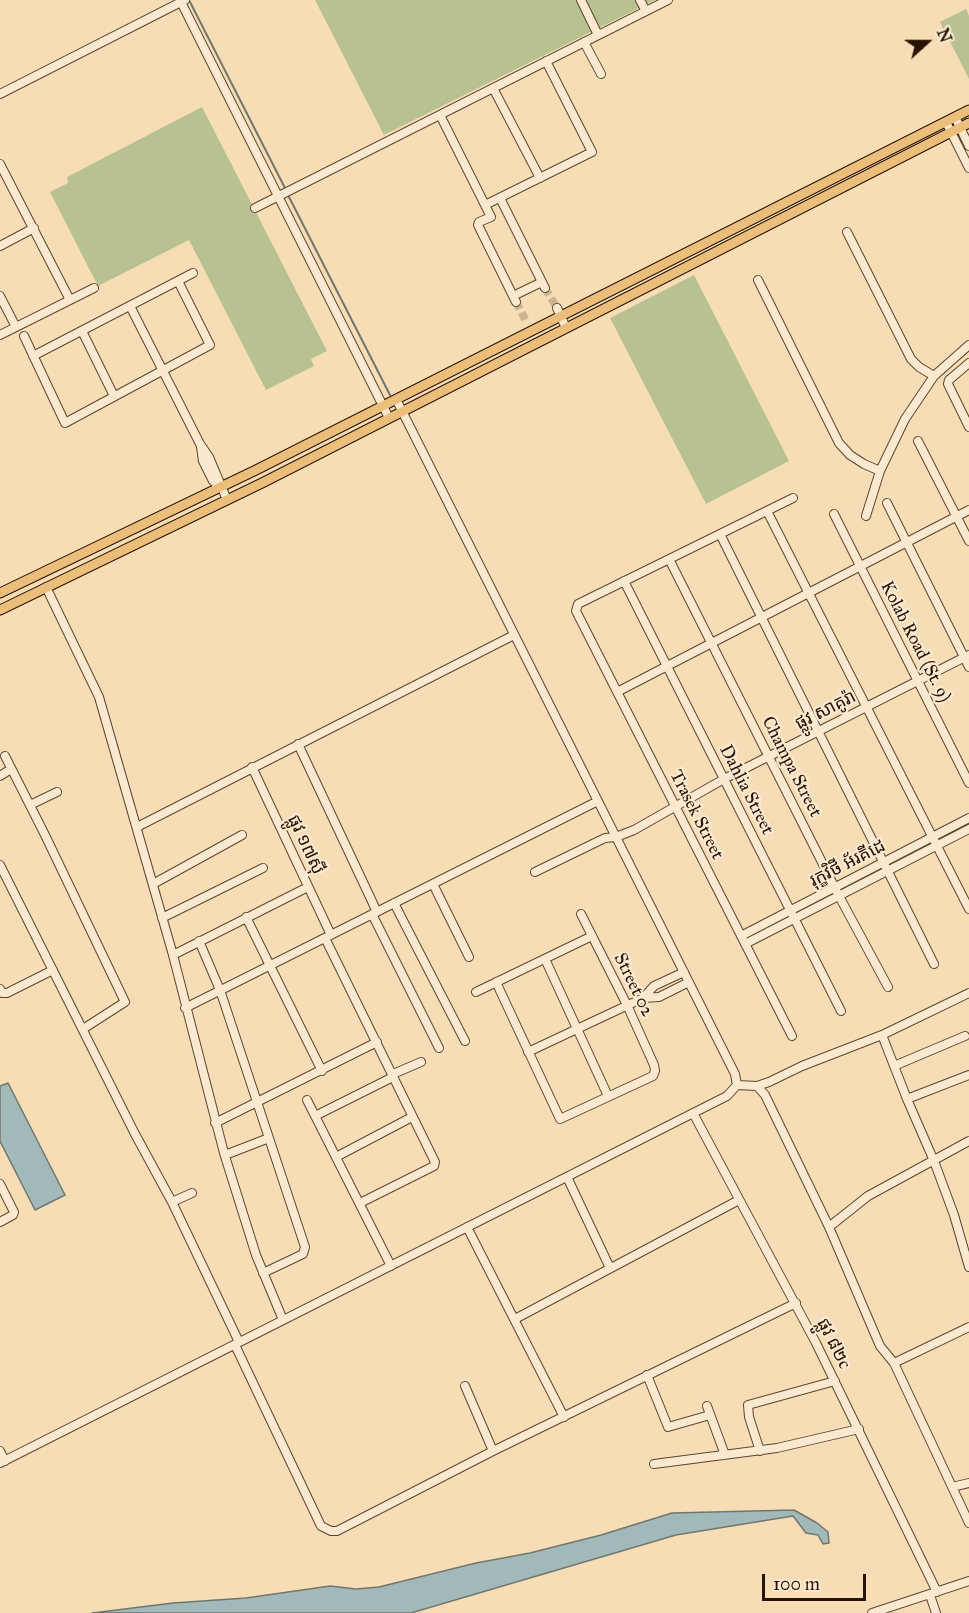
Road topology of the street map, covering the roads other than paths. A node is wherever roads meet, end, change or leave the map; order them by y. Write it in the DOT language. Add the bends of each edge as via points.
graph roads {
  1 [pos="580,0"];
  2 [pos="640,0"];
  3 [pos="668,0"];
  4 [pos="183,1"];
  5 [pos="646,11"];
  6 [pos="598,35"];
  7 [pos="584,42"];
  8 [pos="546,61"];
  9 [pos="601,74"];
  10 [pos="493,88"];
  11 [pos="0,94"];
  12 [pos="969,110"];
  13 [pos="440,115"];
  14 [pos="950,119"];
  15 [pos="964,126"];
  16 [pos="950,133"];
  17 [pos="969,146"];
  18 [pos="0,164"];
  19 [pos="969,168"];
  20 [pos="540,178"];
  21 [pos="278,196"];
  22 [pos="500,198"];
  23 [pos="485,205"];
  24 [pos="255,208"];
  25 [pos="506,210"];
  26 [pos="490,217"];
  27 [pos="34,228"];
  28 [pos="847,232"];
  29 [pos="0,246"];
  30 [pos="193,273"];
  31 [pos="758,280"];
  32 [pos="178,281"];
  33 [pos="94,288"];
  34 [pos="0,296"];
  35 [pos="70,300"];
  36 [pos="130,306"];
  37 [pos="558,312"];
  38 [pos="16,327"];
  39 [pos="566,328"];
  40 [pos="82,331"];
  41 [pos="0,335"];
  42 [pos="24,336"];
  43 [pos="969,345"];
  44 [pos="33,356"];
  45 [pos="969,363"];
  46 [pos="163,370"];
  47 [pos="934,376"];
  48 [pos="114,396"];
  49 [pos="396,399"];
  50 [pos="383,406"];
  51 [pos="402,411"];
  52 [pos="389,418"];
  53 [pos="969,427"];
  54 [pos="918,441"];
  55 [pos="880,471"];
  56 [pos="221,488"];
  57 [pos="793,498"];
  58 [pos="227,500"];
  59 [pos="887,503"];
  60 [pos="969,510"];
  61 [pos="766,511"];
  62 [pos="834,514"];
  63 [pos="866,516"];
  64 [pos="957,516"];
  65 [pos="720,534"];
  66 [pos="969,541"];
  67 [pos="906,542"];
  68 [pos="669,559"];
  69 [pos="860,566"];
  70 [pos="624,581"];
  71 [pos="46,587"];
  72 [pos="0,593"];
  73 [pos="809,593"];
  74 [pos="0,610"];
  75 [pos="762,617"];
  76 [pos="514,635"];
  77 [pos="711,643"];
  78 [pos="967,656"];
  79 [pos="667,666"];
  80 [pos="969,667"];
  81 [pos="918,681"];
  82 [pos="617,692"];
  83 [pos="867,707"];
  84 [pos="818,732"];
  85 [pos="298,744"];
  86 [pos="5,756"];
  87 [pos="769,756"];
  88 [pos="252,767"];
  89 [pos="12,769"];
  90 [pos="0,776"];
  91 [pos="724,779"];
  92 [pos="969,783"];
  93 [pos="57,792"];
  94 [pos="598,801"];
  95 [pos="30,805"];
  96 [pos="675,806"];
  97 [pos="665,811"];
  98 [pos="969,818"];
  99 [pos="137,827"];
  100 [pos="969,829"];
  101 [pos="625,833"];
  102 [pos="242,835"];
  103 [pos="616,837"];
  104 [pos="933,837"];
  105 [pos="937,846"];
  106 [pos="883,863"];
  107 [pos="0,865"];
  108 [pos="263,868"];
  109 [pos="888,871"];
  110 [pos="535,872"];
  111 [pos="153,884"];
  112 [pos="433,884"];
  113 [pos="308,887"];
  114 [pos="837,891"];
  115 [pos="394,903"];
  116 [pos="969,909"];
  117 [pos="375,913"];
  118 [pos="580,914"];
  119 [pos="791,915"];
  120 [pos="246,917"];
  121 [pos="162,918"];
  122 [pos="328,936"];
  123 [pos="592,936"];
  124 [pos="743,940"];
  125 [pos="199,941"];
  126 [pos="173,955"];
  127 [pos="469,957"];
  128 [pos="545,959"];
  129 [pos="934,964"];
  130 [pos="269,966"];
  131 [pos="53,970"];
  132 [pos="684,972"];
  133 [pos="496,982"];
  134 [pos="689,982"];
  135 [pos="888,987"];
  136 [pos="0,989"];
  137 [pos="220,990"];
  138 [pos="476,992"];
  139 [pos="969,993"];
  140 [pos="644,998"];
  141 [pos="627,1005"];
  142 [pos="185,1008"];
  143 [pos="841,1011"];
  144 [pos="577,1028"];
  145 [pos="83,1029"];
  146 [pos="882,1035"];
  147 [pos="792,1036"];
  148 [pos="964,1036"];
  149 [pos="465,1041"];
  150 [pos="377,1042"];
  151 [pos="439,1048"];
  152 [pos="528,1052"];
  153 [pos="421,1062"];
  154 [pos="894,1066"];
  155 [pos="322,1071"];
  156 [pos="969,1075"];
  157 [pos="393,1076"];
  158 [pos="737,1085"];
  159 [pos="757,1086"];
  160 [pos="608,1096"];
  161 [pos="907,1099"];
  162 [pos="308,1100"];
  163 [pos="258,1103"];
  164 [pos="693,1113"];
  165 [pos="315,1116"];
  166 [pos="412,1117"];
  167 [pos="215,1123"];
  168 [pos="269,1137"];
  169 [pos="969,1141"];
  170 [pos="225,1155"];
  171 [pos="336,1157"];
  172 [pos="934,1161"];
  173 [pos="567,1177"];
  174 [pos="0,1184"];
  175 [pos="192,1192"];
  176 [pos="739,1200"];
  177 [pos="172,1202"];
  178 [pos="360,1203"];
  179 [pos="0,1222"];
  180 [pos="467,1227"];
  181 [pos="829,1227"];
  182 [pos="392,1266"];
  183 [pos="969,1267"];
  184 [pos="610,1268"];
  185 [pos="263,1273"];
  186 [pos="796,1303"];
  187 [pos="515,1319"];
  188 [pos="283,1320"];
  189 [pos="969,1327"];
  190 [pos="237,1343"];
  191 [pos="894,1363"];
  192 [pos="647,1375"];
  193 [pos="835,1381"];
  194 [pos="465,1386"];
  195 [pos="707,1406"];
  196 [pos="710,1415"];
  197 [pos="564,1417"];
  198 [pos="859,1429"];
  199 [pos="0,1451"];
  200 [pos="493,1451"];
  201 [pos="760,1451"];
  202 [pos="725,1455"];
  203 [pos="2,1462"];
  204 [pos="654,1464"];
  205 [pos="969,1483"];
  206 [pos="952,1487"];
  207 [pos="969,1523"];
  208 [pos="969,1581"];
  209 [pos="933,1593"];
  210 [pos="872,1613"];
  211 [pos="936,1613"];
  1 -- 6 [label="street"];
  2 -- 5 [label="street"];
  3 -- 5 [label="street"];
  4 -- 11 [label="street"];
  4 -- 21 [label="street"];
  5 -- 6 [label="street"];
  6 -- 7 [label="street"];
  7 -- 8 [label="street"];
  7 -- 9 [label="street"];
  8 -- 10 [label="street"];
  8 -- 20 [label="street" via="592,152"];
  10 -- 13 [label="street"];
  10 -- 20 [label="street"];
  12 -- 14 [label="main road"];
  13 -- 21 [label="street"];
  13 -- 23 [label="street"];
  14 -- 15 [label="street"];
  14 -- 16 [label="street"];
  14 -- 37 [label="main road"];
  15 -- 16 [label="main road"];
  15 -- 17 [label="street"];
  16 -- 19 [label="street"];
  16 -- 39 [label="main road"];
  18 -- 27 [label="street"];
  20 -- 22 [label="street"];
  21 -- 24 [label="street"];
  21 -- 50 [label="street"];
  22 -- 23 [label="street"];
  22 -- 25 [label="street"];
  23 -- 26 [label="street"];
  25 -- 26 [label="street"];
  25 -- 26 [label="street" via="544,285 514,299 478,225"];
  27 -- 29 [label="street"];
  27 -- 35 [label="street"];
  28 -- 47 [label="street" via="911,359"];
  30 -- 32 [label="street"];
  31 -- 55 [label="street" via="839,443 849,455"];
  32 -- 36 [label="street"];
  32 -- 46 [label="street" via="210,345"];
  33 -- 35 [label="street"];
  34 -- 38 [label="street"];
  35 -- 38 [label="street"];
  36 -- 40 [label="street"];
  36 -- 46 [label="street"];
  37 -- 39 [label="street"];
  37 -- 49 [label="main road"];
  38 -- 41 [label="street"];
  39 -- 51 [label="main road"];
  40 -- 44 [label="street"];
  40 -- 48 [label="street"];
  42 -- 44 [label="street"];
  43 -- 47 [label="street"];
  44 -- 48 [label="street" via="65,423"];
  45 -- 53 [label="street" via="949,380 949,388"];
  46 -- 48 [label="street"];
  46 -- 56 [label="street"];
  47 -- 55 [label="street" via="905,419"];
  49 -- 50 [label="main road"];
  49 -- 51 [label="street"];
  50 -- 52 [label="street"];
  50 -- 56 [label="main road"];
  51 -- 52 [label="main road"];
  51 -- 76 [label="street"];
  52 -- 58 [label="main road"];
  54 -- 64 [label="street"];
  55 -- 63 [label="street"];
  56 -- 58 [label="street"];
  56 -- 72 [label="main road"];
  57 -- 61 [label="street"];
  58 -- 71 [label="main road"];
  59 -- 67 [label="street"];
  60 -- 64 [label="street"];
  61 -- 65 [label="street"];
  61 -- 73 [label="street"];
  62 -- 69 [label="street, Kolab Road (St. 9)"];
  64 -- 66 [label="street"];
  64 -- 67 [label="street"];
  65 -- 68 [label="street"];
  65 -- 75 [label="street"];
  67 -- 69 [label="street"];
  67 -- 78 [label="street"];
  68 -- 70 [label="street"];
  68 -- 77 [label="street, Champa Street"];
  69 -- 73 [label="street"];
  69 -- 81 [label="street, Kolab Road (St. 9)"];
  70 -- 79 [label="street, Dahlia Street"];
  70 -- 82 [label="street, Trasek Street" via="576,607"];
  71 -- 74 [label="main road"];
  71 -- 99 [label="street" via="99,697"];
  73 -- 75 [label="street"];
  73 -- 83 [label="street"];
  75 -- 77 [label="street"];
  75 -- 84 [label="street"];
  76 -- 85 [label="street"];
  76 -- 94 [label="street"];
  77 -- 79 [label="street"];
  77 -- 87 [label="street, Champa Street"];
  78 -- 80 [label="street"];
  78 -- 81 [label="street, ផ្លូវ សាគូរ៉ា"];
  79 -- 82 [label="street"];
  79 -- 91 [label="street, Dahlia Street"];
  81 -- 83 [label="street, ផ្លូវ សាគូរ៉ា"];
  81 -- 92 [label="street, Kolab Road (St. 9)"];
  82 -- 96 [label="street, Trasek Street"];
  83 -- 84 [label="street, ផ្លូវ សាគូរ៉ា"];
  83 -- 104 [label="street"];
  84 -- 87 [label="street, ផ្លូវ សាគូរ៉ា"];
  84 -- 106 [label="street"];
  85 -- 88 [label="street"];
  85 -- 117 [label="street"];
  86 -- 89 [label="street"];
  87 -- 91 [label="street, ផ្លូវ សាគូរ៉ា"];
  87 -- 114 [label="street, Champa Street"];
  88 -- 99 [label="street"];
  88 -- 113 [label="street, ផ្លូវ ១៧ស៊ី"];
  89 -- 90 [label="street"];
  89 -- 95 [label="street"];
  91 -- 96 [label="street, ផ្លូវ សាគូរ៉ា"];
  91 -- 119 [label="street, Dahlia Street"];
  93 -- 95 [label="street"];
  94 -- 103 [label="street"];
  94 -- 112 [label="street"];
  95 -- 145 [label="street" via="125,1002"];
  96 -- 97 [label="street, ផ្លូវ សាគូរ៉ា"];
  96 -- 124 [label="street, Trasek Street"];
  97 -- 101 [label="street, ផ្លូវ សាគូរ៉ា"];
  97 -- 101 [label="street, ផ្លូវ សាគូរ៉ា" via="664,815"];
  98 -- 104 [label="street, រុក្ខវិថី អ័រគីដេ"];
  99 -- 111 [label="street"];
  100 -- 105 [label="street, រុក្ខវិថី អ័រគីដេ"];
  101 -- 103 [label="street, ផ្លូវ សាគូរ៉ា"];
  102 -- 111 [label="street"];
  103 -- 110 [label="street, ផ្លូវ សាគូរ៉ា" via="605,838"];
  103 -- 132 [label="street"];
  104 -- 105 [label="street"];
  104 -- 106 [label="street, រុក្ខវិថី អ័រគីដេ"];
  105 -- 109 [label="street, រុក្ខវិថី អ័រគីដេ"];
  105 -- 116 [label="street"];
  106 -- 109 [label="street"];
  106 -- 114 [label="street, រុក្ខវិថី អ័រគីដេ"];
  107 -- 131 [label="street"];
  108 -- 121 [label="street"];
  109 -- 114 [label="street, រុក្ខវិថី អ័រគីដេ"];
  109 -- 129 [label="street"];
  111 -- 121 [label="street"];
  112 -- 115 [label="street"];
  112 -- 127 [label="street"];
  113 -- 120 [label="street"];
  113 -- 122 [label="street, ផ្លូវ ១៧ស៊ី"];
  114 -- 119 [label="street, រុក្ខវិថី អ័រគីដេ"];
  114 -- 135 [label="street, Champa Street"];
  115 -- 117 [label="street"];
  115 -- 149 [label="street"];
  117 -- 122 [label="street"];
  117 -- 151 [label="street"];
  118 -- 123 [label="street, Street 02"];
  119 -- 124 [label="street, រុក្ខវិថី អ័រគីដេ"];
  119 -- 143 [label="street, Dahlia Street"];
  120 -- 125 [label="street"];
  120 -- 130 [label="street"];
  121 -- 126 [label="street"];
  122 -- 130 [label="street"];
  122 -- 150 [label="street, ផ្លូវ ១៧ស៊ី"];
  123 -- 128 [label="street"];
  123 -- 141 [label="street, Street 02"];
  124 -- 147 [label="street, Trasek Street"];
  125 -- 126 [label="street"];
  125 -- 137 [label="street"];
  126 -- 142 [label="street"];
  128 -- 133 [label="street"];
  128 -- 144 [label="street"];
  130 -- 137 [label="street"];
  130 -- 155 [label="street"];
  131 -- 136 [label="street" via="7,993"];
  131 -- 145 [label="street"];
  132 -- 134 [label="street"];
  132 -- 140 [label="street" via="654,986"];
  133 -- 138 [label="street"];
  133 -- 152 [label="street"];
  134 -- 140 [label="street" via="659,997"];
  134 -- 158 [label="street"];
  137 -- 142 [label="street"];
  137 -- 163 [label="street"];
  139 -- 146 [label="street"];
  140 -- 141 [label="street"];
  141 -- 144 [label="street"];
  141 -- 160 [label="street, Street 02" via="656,1071 653,1076"];
  142 -- 167 [label="street"];
  144 -- 152 [label="street"];
  144 -- 160 [label="street"];
  145 -- 177 [label="street"];
  146 -- 154 [label="street"];
  146 -- 159 [label="street"];
  148 -- 154 [label="street"];
  150 -- 155 [label="street"];
  150 -- 157 [label="street, ផ្លូវ ១៧ស៊ី"];
  152 -- 160 [label="street" via="560,1119"];
  153 -- 157 [label="street"];
  154 -- 161 [label="street"];
  155 -- 163 [label="street"];
  156 -- 161 [label="street"];
  157 -- 165 [label="street"];
  157 -- 166 [label="street, ផ្លូវ ១៧ស៊ី"];
  158 -- 159 [label="street"];
  158 -- 164 [label="street" via="727,1096"];
  159 -- 181 [label="street" via="765,1095"];
  161 -- 172 [label="street"];
  162 -- 165 [label="street"];
  163 -- 167 [label="street"];
  163 -- 168 [label="street"];
  164 -- 173 [label="street"];
  164 -- 176 [label="street, ផ្លូវ ៨២c"];
  165 -- 171 [label="street"];
  166 -- 171 [label="street"];
  166 -- 178 [label="street, ផ្លូវ ១៧ស៊ី" via="434,1166"];
  167 -- 170 [label="street"];
  168 -- 170 [label="street"];
  168 -- 185 [label="street" via="305,1251"];
  169 -- 172 [label="street"];
  170 -- 185 [label="street"];
  171 -- 178 [label="street"];
  172 -- 181 [label="street" via="868,1196"];
  172 -- 183 [label="street"];
  173 -- 180 [label="street"];
  173 -- 184 [label="street"];
  174 -- 179 [label="street" via="14,1214"];
  175 -- 177 [label="street"];
  176 -- 184 [label="street"];
  176 -- 186 [label="street, ផ្លូវ ៨២c"];
  177 -- 190 [label="street"];
  178 -- 182 [label="street"];
  180 -- 182 [label="street"];
  180 -- 187 [label="street"];
  181 -- 191 [label="street" via="880,1347"];
  182 -- 188 [label="street"];
  184 -- 187 [label="street"];
  185 -- 188 [label="street"];
  186 -- 192 [label="street"];
  186 -- 193 [label="street, ផ្លូវ ៨២c"];
  187 -- 197 [label="street"];
  188 -- 190 [label="street"];
  189 -- 191 [label="street"];
  190 -- 200 [label="street" via="321,1526 326,1529 337,1531"];
  190 -- 203 [label="street"];
  191 -- 206 [label="street"];
  192 -- 196 [label="street" via="668,1427"];
  192 -- 197 [label="street"];
  193 -- 198 [label="street, ផ្លូវ ៨២c"];
  193 -- 201 [label="street" via="748,1405"];
  194 -- 200 [label="street"];
  195 -- 196 [label="street"];
  196 -- 202 [label="street"];
  197 -- 200 [label="street"];
  198 -- 201 [label="street"];
  198 -- 209 [label="street, ផ្លូវ ៨២c"];
  199 -- 203 [label="street"];
  201 -- 202 [label="street"];
  202 -- 204 [label="street"];
  205 -- 206 [label="street"];
  206 -- 207 [label="street"];
  208 -- 209 [label="street"];
  209 -- 210 [label="street"];
  209 -- 211 [label="street, ផ្លូវ ៨២c"];
}
